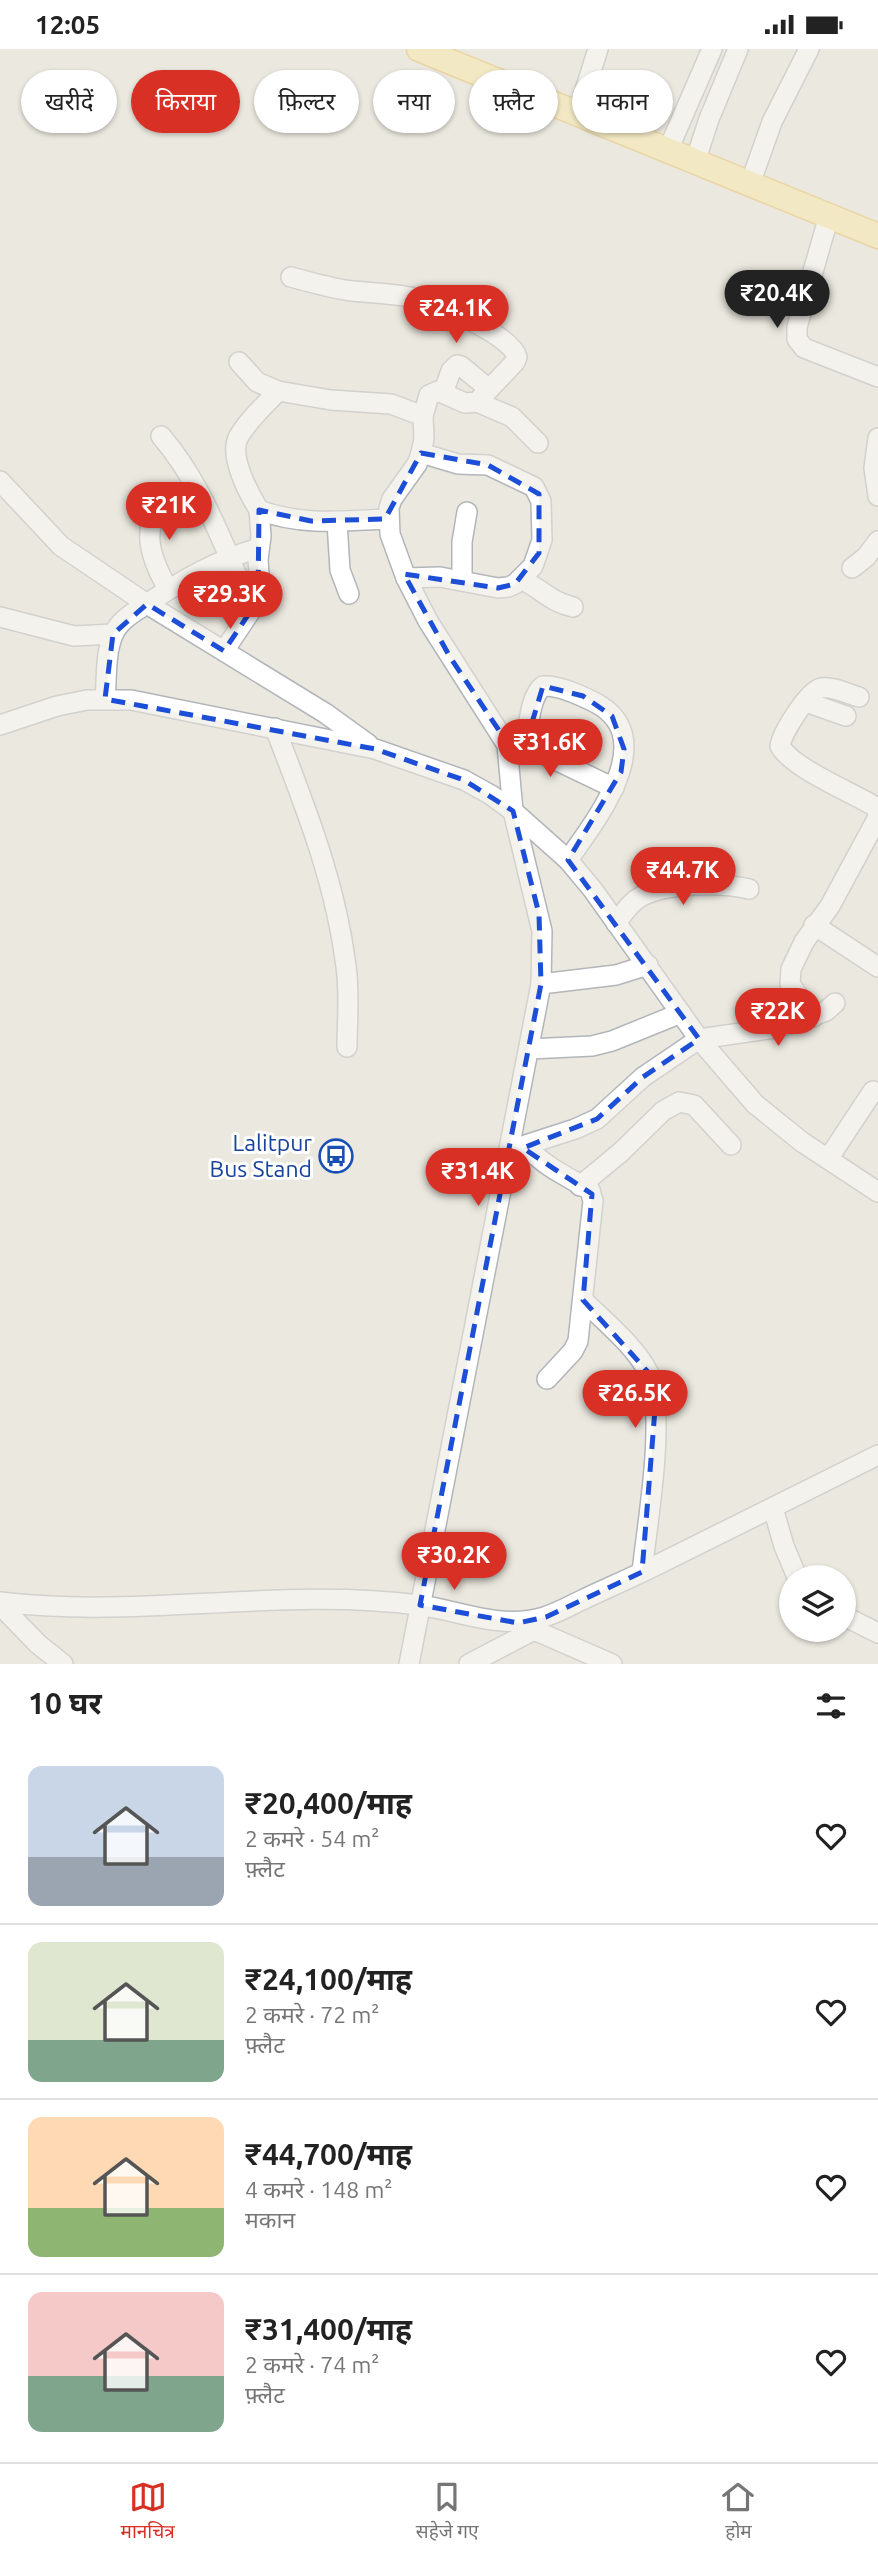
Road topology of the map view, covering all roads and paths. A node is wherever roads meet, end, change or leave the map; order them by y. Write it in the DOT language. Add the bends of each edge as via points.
graph roads {
  1 [pos="419,49"];
  2 [pos="598,49"];
  3 [pos="712,49"];
  4 [pos="738,49"];
  5 [pos="809,49"];
  6 [pos="591,70"];
  7 [pos="572,111"];
  8 [pos="627,133"];
  9 [pos="668,150"];
  10 [pos="695,162"];
  11 [pos="750,184"];
  12 [pos="829,216"];
  13 [pos="878,236"];
  14 [pos="291,277"];
  15 [pos="239,362"];
  16 [pos="878,377"];
  17 [pos="278,391"];
  18 [pos="443,393"];
  19 [pos="483,395"];
  20 [pos="423,416"];
  21 [pos="161,436"];
  22 [pos="878,438"];
  23 [pos="538,443"];
  24 [pos="421,453"];
  25 [pos="0,481"];
  26 [pos="170,492"];
  27 [pos="878,496"];
  28 [pos="259,510"];
  29 [pos="467,512"];
  30 [pos="388,519"];
  31 [pos="337,522"];
  32 [pos="878,541"];
  33 [pos="259,548"];
  34 [pos="229,556"];
  35 [pos="852,568"];
  36 [pos="406,578"];
  37 [pos="520,579"];
  38 [pos="462,581"];
  39 [pos="169,589"];
  40 [pos="349,594"];
  41 [pos="146,604"];
  42 [pos="573,607"];
  43 [pos="253,608"];
  44 [pos="0,617"];
  45 [pos="113,634"];
  46 [pos="224,651"];
  47 [pos="859,697"];
  48 [pos="105,699"];
  49 [pos="806,702"];
  50 [pos="846,716"];
  51 [pos="0,725"];
  52 [pos="275,728"];
  53 [pos="502,735"];
  54 [pos="525,746"];
  55 [pos="375,749"];
  56 [pos="614,788"];
  57 [pos="513,811"];
  58 [pos="878,817"];
  59 [pos="568,860"];
  60 [pos="749,889"];
  61 [pos="616,923"];
  62 [pos="814,925"];
  63 [pos="648,965"];
  64 [pos="878,967"];
  65 [pos="541,984"];
  66 [pos="835,1003"];
  67 [pos="681,1013"];
  68 [pos="813,1017"];
  69 [pos="699,1039"];
  70 [pos="347,1047"];
  71 [pos="529,1049"];
  72 [pos="873,1091"];
  73 [pos="731,1145"];
  74 [pos="518,1148"];
  75 [pos="828,1159"];
  76 [pos="580,1185"];
  77 [pos="878,1192"];
  78 [pos="583,1300"];
  79 [pos="547,1379"];
  80 [pos="878,1455"];
  81 [pos="773,1508"];
  82 [pos="792,1565"];
  83 [pos="642,1572"];
  84 [pos="0,1603"];
  85 [pos="420,1605"];
  86 [pos="856,1622"];
  87 [pos="526,1626"];
  88 [pos="878,1633"];
  89 [pos="63,1664"];
  90 [pos="409,1664"];
  91 [pos="469,1664"];
  92 [pos="612,1664"];
  1 -- 7 [label="main road"];
  2 -- 6 [label="street"];
  3 -- 9 [label="street"];
  4 -- 10 [label="street"];
  5 -- 11 [label="street" via="772,122"];
  8 -- 9 [label="main road"];
  9 -- 10 [label="main road"];
  10 -- 11 [label="main road"];
  11 -- 12 [label="main road"];
  12 -- 13 [label="main road"];
  12 -- 16 [label="street" via="797,339 804,348"];
  14 -- 19 [label="street" via="331,288 425,301 490,332 517,357"];
  15 -- 17 [label="street" via="257,381"];
  17 -- 20 [label="street" via="391,404"];
  17 -- 28 [label="street" via="238,439 241,473"];
  18 -- 19 [label="street" via="465,403"];
  18 -- 19 [label="street" via="457,365"];
  18 -- 20 [label="street" via="429,395"];
  19 -- 23 [label="street"];
  20 -- 24 [label="street"];
  21 -- 34 [label="street" via="202,496"];
  22 -- 27 [label="street" via="874,468"];
  24 -- 30 [label="street" via="392,499"];
  24 -- 37 [label="street" via="458,464 488,465 534,487 539,494 542,540 533,566"];
  25 -- 41 [label="street" via="61,546"];
  26 -- 39 [label="street" via="156,512 149,545"];
  28 -- 31 [label="street" via="287,519"];
  28 -- 33 [label="street"];
  29 -- 38 [label="street"];
  30 -- 31 [label="street"];
  30 -- 36 [label="street"];
  31 -- 40 [label="street" via="340,570"];
  32 -- 35 [label="street"];
  33 -- 34 [label="street"];
  33 -- 43 [label="street" via="260,589"];
  34 -- 39 [label="street"];
  34 -- 43 [label="street"];
  36 -- 38 [label="street"];
  36 -- 53 [label="street" via="450,657"];
  37 -- 38 [label="street" via="498,588"];
  37 -- 42 [label="street" via="551,600"];
  39 -- 41 [label="street"];
  41 -- 45 [label="street" via="127,616"];
  41 -- 46 [label="street"];
  43 -- 46 [label="street"];
  44 -- 45 [label="street" via="74,636"];
  45 -- 48 [label="street"];
  46 -- 55 [label="street"];
  47 -- 49 [label="street" via="819,689"];
  48 -- 51 [label="street" via="57,706"];
  48 -- 52 [label="street"];
  49 -- 50 [label="street"];
  49 -- 58 [label="street" via="783,736 782,750 874,806"];
  52 -- 55 [label="street"];
  52 -- 70 [label="street" via="332,890 347,969"];
  53 -- 54 [label="street"];
  53 -- 57 [label="street" via="509,755"];
  54 -- 56 [label="street"];
  54 -- 56 [label="street" via="537,690 548,685 583,696 612,716 620,730 623,761"];
  55 -- 57 [label="street" via="464,780"];
  56 -- 59 [label="street"];
  57 -- 59 [label="street"];
  57 -- 65 [label="street" via="542,931"];
  58 -- 62 [label="street" via="846,879"];
  59 -- 61 [label="street"];
  60 -- 61 [label="street" via="712,884 659,889 634,901"];
  61 -- 63 [label="street"];
  62 -- 64 [label="street"];
  62 -- 68 [label="street" via="789,979"];
  63 -- 65 [label="street" via="616,975"];
  63 -- 67 [label="street"];
  65 -- 71 [label="street"];
  66 -- 68 [label="street"];
  67 -- 69 [label="street"];
  67 -- 71 [label="street" via="602,1044"];
  68 -- 69 [label="street" via="775,1028"];
  69 -- 74 [label="street" via="643,1077 597,1119"];
  69 -- 75 [label="street" via="755,1104"];
  71 -- 74 [label="street"];
  72 -- 75 [label="street"];
  73 -- 76 [label="street" via="694,1105 679,1101"];
  74 -- 76 [label="street"];
  74 -- 85 [label="street"];
  75 -- 77 [label="street"];
  76 -- 78 [label="street" via="590,1190 593,1201"];
  78 -- 79 [label="street" via="578,1341"];
  78 -- 83 [label="street" via="634,1352 648,1372 652,1389 654,1451"];
  80 -- 81 [label="street"];
  81 -- 82 [label="street"];
  81 -- 83 [label="street"];
  83 -- 87 [label="street"];
  84 -- 85 [label="street" via="109,1606 346,1599"];
  84 -- 89 [label="street"];
  85 -- 87 [label="street"];
  85 -- 90 [label="street"];
  86 -- 88 [label="street"];
  87 -- 91 [label="street"];
  87 -- 92 [label="street"];
}
